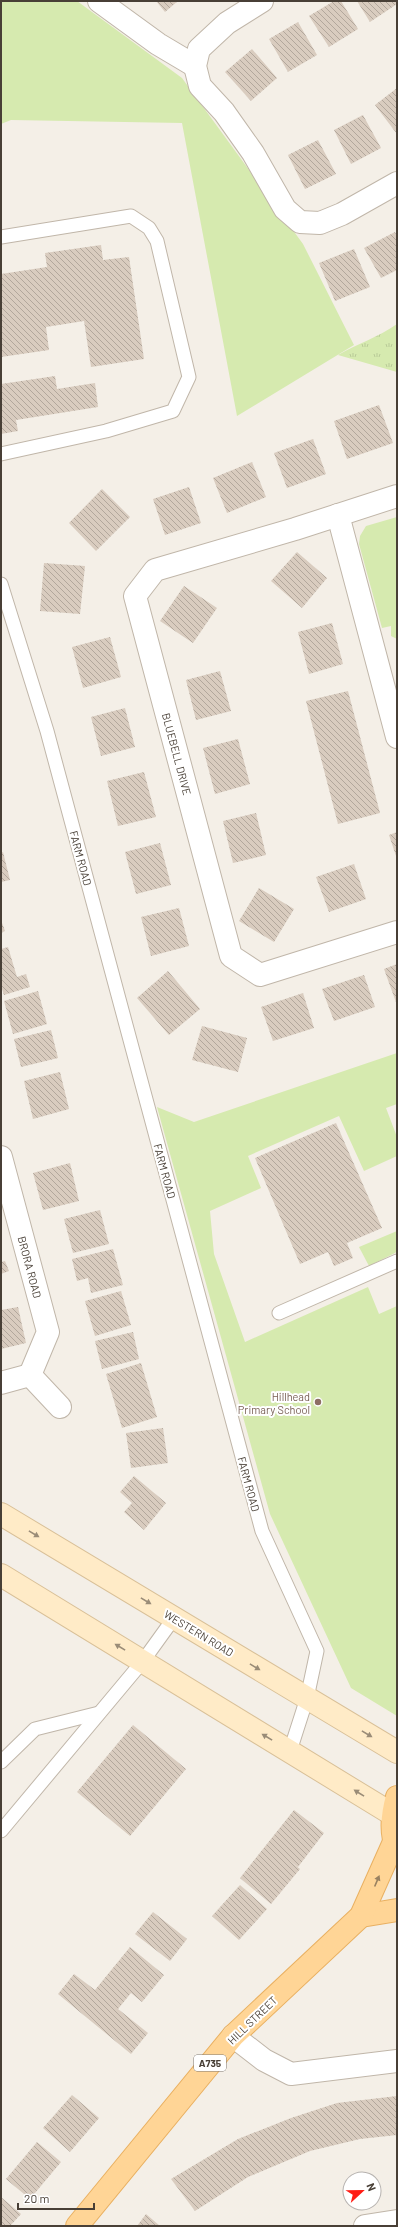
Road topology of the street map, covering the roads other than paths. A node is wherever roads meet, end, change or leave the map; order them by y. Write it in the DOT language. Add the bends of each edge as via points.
graph roads {
  1 [pos="98,1"];
  2 [pos="262,1"];
  3 [pos="195,66"];
  4 [pos="397,183"];
  5 [pos="1,237"];
  6 [pos="1,454"];
  7 [pos="397,496"];
  8 [pos="338,515"];
  9 [pos="1,584"];
  10 [pos="397,737"];
  11 [pos="397,932"];
  12 [pos="1,1157"];
  13 [pos="397,1261"];
  14 [pos="279,1313"];
  15 [pos="30,1375"];
  16 [pos="1,1383"];
  17 [pos="60,1407"];
  18 [pos="1,1514"];
  19 [pos="1,1575"];
  20 [pos="174,1618"];
  21 [pos="143,1661"];
  22 [pos="306,1698"];
  23 [pos="99,1713"];
  24 [pos="290,1751"];
  25 [pos="397,1752"];
  26 [pos="1,1762"];
  27 [pos="395,1805"];
  28 [pos="1,1831"];
  29 [pos="395,1845"];
  30 [pos="397,1910"];
  31 [pos="361,1916"];
  32 [pos="233,2036"];
  33 [pos="397,2061"];
  34 [pos="397,2221"];
  35 [pos="76,2226"];
  36 [pos="365,2226"];
  1 -- 3 [label="street" via="158,44"];
  2 -- 3 [label="street" via="227,23 199,49"];
  3 -- 4 [label="street" via="200,86 224,112 253,152 285,209 300,222 320,223 342,214"];
  5 -- 6 [label="lane" via="131,216 148,228 157,241 189,377 172,411 106,431"];
  7 -- 8 [label="street, BLUEBELL DRIVE"];
  8 -- 10 [label="street"];
  8 -- 11 [label="street, BLUEBELL DRIVE" via="155,570 135,596 231,956 260,975"];
  9 -- 22 [label="lane, FARM ROAD" via="46,731 262,1531 317,1651"];
  12 -- 15 [label="street, BRORA ROAD" via="48,1332"];
  13 -- 14 [label="lane"];
  15 -- 16 [label="street"];
  15 -- 17 [label="street"];
  18 -- 20 [label="main road, WESTERN ROAD, one-way"];
  21 -- 19 [label="main road, one-way"];
  20 -- 21 [label="lane"];
  20 -- 22 [label="main road, WESTERN ROAD, one-way"];
  21 -- 23 [label="lane"];
  24 -- 21 [label="main road, one-way"];
  22 -- 24 [label="lane, FARM ROAD"];
  22 -- 25 [label="main road, WESTERN ROAD, one-way"];
  23 -- 26 [label="lane" via="35,1729"];
  23 -- 28 [label="lane"];
  27 -- 24 [label="main road, one-way"];
  27 -- 29 [label="main road, A735"];
  31 -- 29 [label="main road, HILL STREET / A735, one-way"];
  30 -- 31 [label="main road"];
  31 -- 32 [label="main road, HILL STREET / A735"];
  32 -- 33 [label="street" via="264,2060 291,2074"];
  32 -- 35 [label="main road, HILL STREET / A735"];
  34 -- 36 [label="street"];
}
